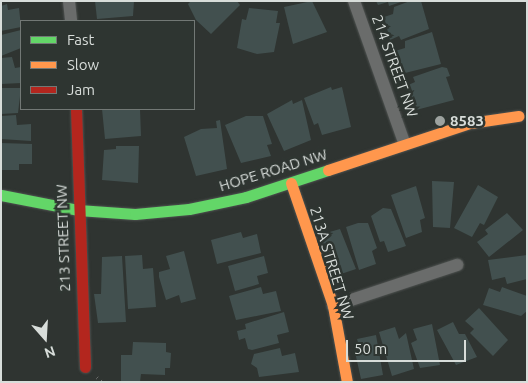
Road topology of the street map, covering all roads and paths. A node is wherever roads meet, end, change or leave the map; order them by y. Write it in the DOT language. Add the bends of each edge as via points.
graph roads {
  1 [pos="69,1"];
  2 [pos="354,1"];
  3 [pos="71,20"];
  4 [pos="76,110"];
  5 [pos="518,116"];
  6 [pos="404,142"];
  7 [pos="291,183"];
  8 [pos="1,195"];
  9 [pos="78,210"];
  10 [pos="456,264"];
  11 [pos="333,306"];
  12 [pos="85,367"];
  13 [pos="347,382"];
  1 -- 3 [label="street"];
  2 -- 6 [label="street, 214 STREET NW"];
  4 -- 9 [label="street, 213 STREET NW"];
  5 -- 6 [label="street, HOPE ROAD NW" via="470,123"];
  6 -- 7 [label="street, HOPE ROAD NW"];
  7 -- 9 [label="street, HOPE ROAD NW" via="189,208 135,214"];
  7 -- 11 [label="street, 213A STREET NW"];
  8 -- 9 [label="street, HOPE ROAD NW"];
  9 -- 12 [label="street, 213 STREET NW"];
  10 -- 11 [label="street"];
  11 -- 13 [label="street, 213A STREET NW"];
}
